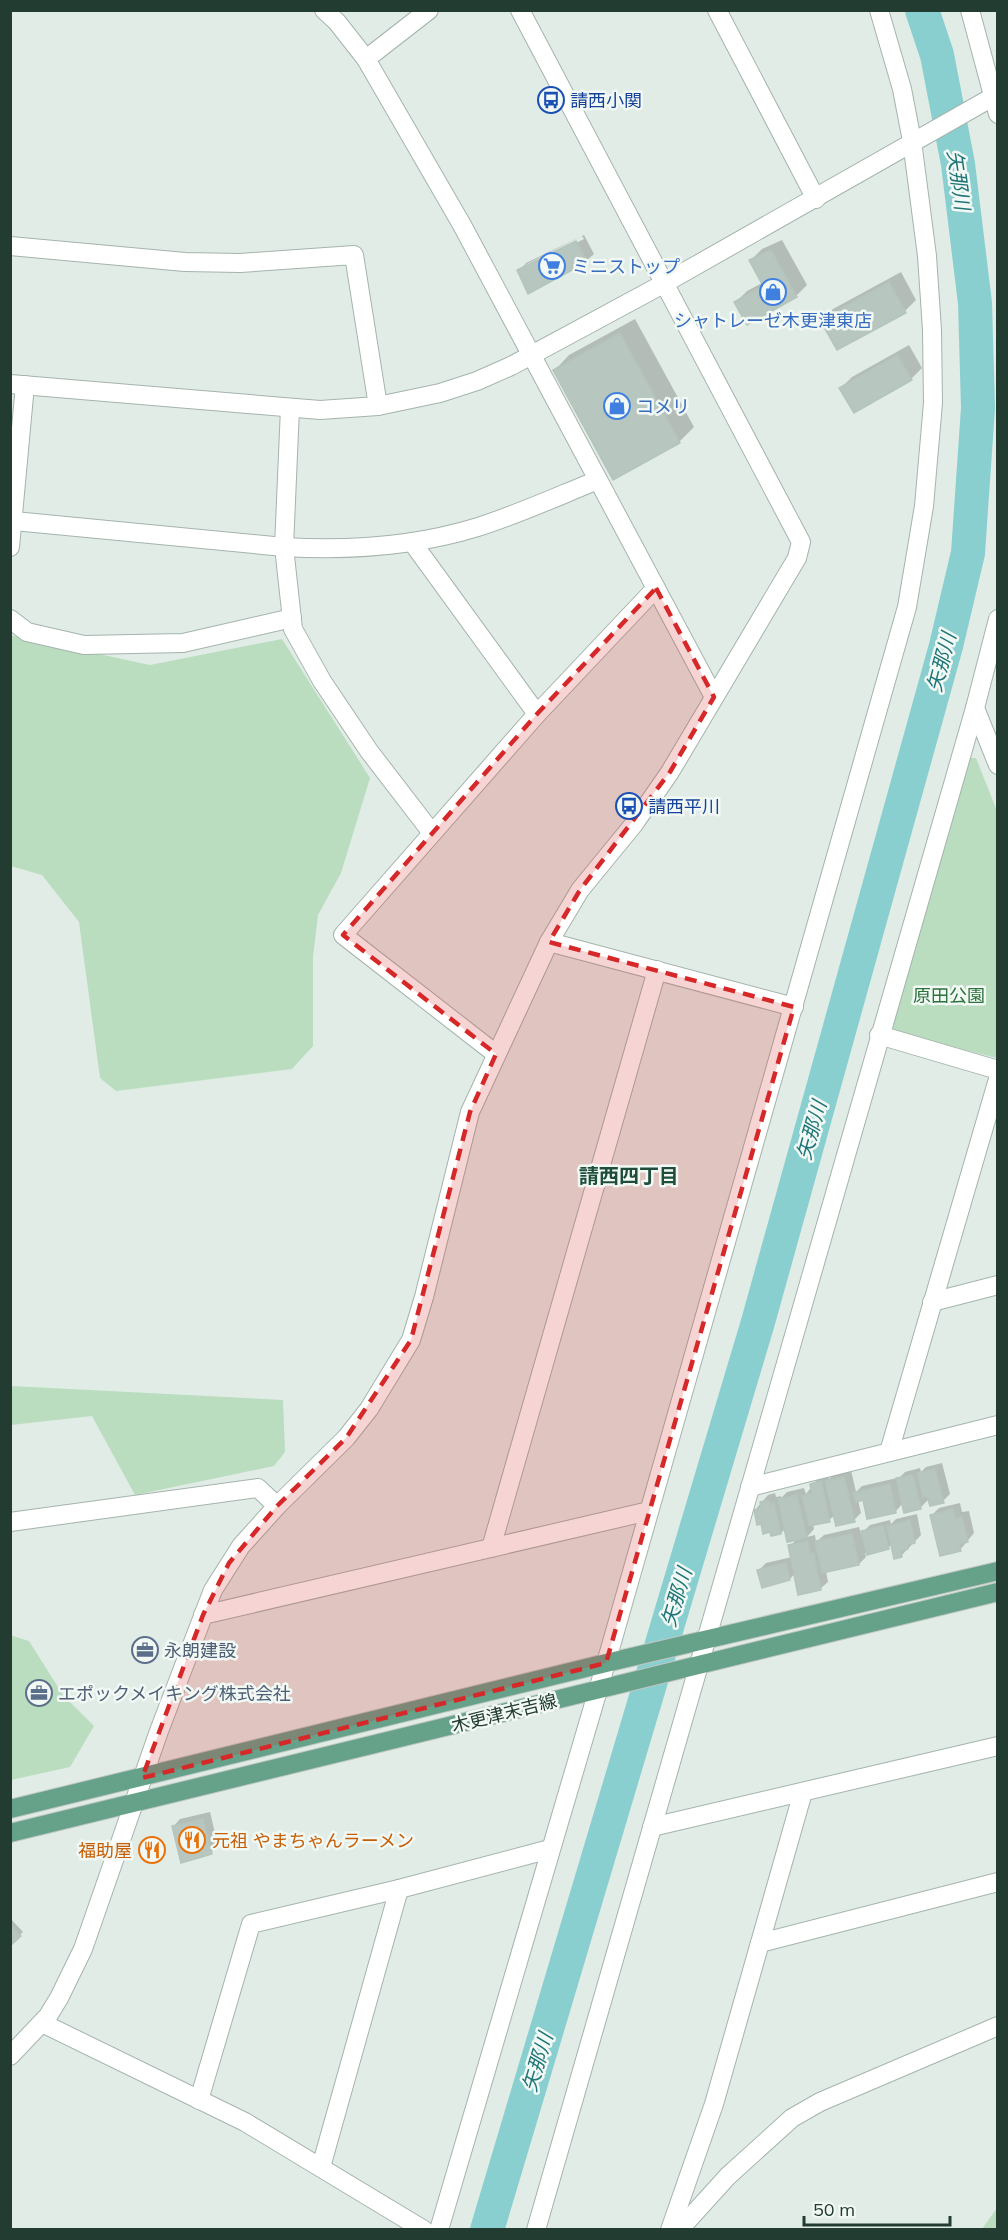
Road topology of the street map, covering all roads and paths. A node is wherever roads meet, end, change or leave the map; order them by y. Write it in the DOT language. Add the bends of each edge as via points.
graph roads {
  1 [pos="324,10"];
  2 [pos="429,10"];
  3 [pos="520,10"];
  4 [pos="717,10"];
  5 [pos="879,10"];
  6 [pos="970,10"];
  7 [pos="366,59"];
  8 [pos="996,102"];
  9 [pos="912,141"];
  10 [pos="816,199"];
  11 [pos="10,246"];
  12 [pos="665,283"];
  13 [pos="531,355"];
  14 [pos="18,385"];
  15 [pos="378,406"];
  16 [pos="290,408"];
  17 [pos="598,480"];
  18 [pos="14,521"];
  19 [pos="412,542"];
  20 [pos="10,547"];
  21 [pos="284,547"];
  22 [pos="656,588"];
  23 [pos="292,618"];
  24 [pos="10,619"];
  25 [pos="998,619"];
  26 [pos="714,697"];
  27 [pos="975,708"];
  28 [pos="537,714"];
  29 [pos="998,765"];
  30 [pos="432,833"];
  31 [pos="549,942"];
  32 [pos="657,970"];
  33 [pos="794,1007"];
  34 [pos="879,1035"];
  35 [pos="496,1054"];
  36 [pos="998,1070"];
  37 [pos="998,1079"];
  38 [pos="998,1285"];
  39 [pos="932,1302"];
  40 [pos="998,1425"];
  41 [pos="889,1452"];
  42 [pos="750,1486"];
  43 [pos="277,1506"];
  44 [pos="649,1511"];
  45 [pos="10,1522"];
  46 [pos="491,1548"];
  47 [pos="998,1571"];
  48 [pos="998,1592"];
  49 [pos="202,1616"];
  50 [pos="706,1640"];
  51 [pos="606,1662"];
  52 [pos="699,1663"];
  53 [pos="597,1690"];
  54 [pos="998,1746"];
  55 [pos="142,1778"];
  56 [pos="802,1792"];
  57 [pos="134,1803"];
  58 [pos="10,1809"];
  59 [pos="652,1827"];
  60 [pos="10,1833"];
  61 [pos="550,1849"];
  62 [pos="998,1882"];
  63 [pos="399,1889"];
  64 [pos="760,1943"];
  65 [pos="42,2023"];
  66 [pos="998,2026"];
  67 [pos="10,2056"];
  68 [pos="200,2100"];
  69 [pos="321,2167"];
  70 [pos="424,2229"];
  71 [pos="439,2229"];
  72 [pos="536,2229"];
  73 [pos="670,2229"];
  74 [pos="679,2229"];
  1 -- 7 [label="street"];
  2 -- 7 [label="street"];
  3 -- 12 [label="street"];
  4 -- 10 [label="street"];
  5 -- 9 [label="street" via="902,89"];
  6 -- 8 [label="street"];
  7 -- 13 [label="street" via="462,225"];
  8 -- 9 [label="street"];
  9 -- 10 [label="street"];
  9 -- 33 [label="street" via="932,330 933,403 924,506 907,607"];
  10 -- 12 [label="street"];
  11 -- 15 [label="street" via="185,262 240,263 354,255"];
  12 -- 13 [label="street"];
  12 -- 26 [label="street" via="801,542 797,558"];
  13 -- 15 [label="street" via="477,381"];
  13 -- 17 [label="street"];
  14 -- 16 [label="street"];
  14 -- 18 [label="street"];
  15 -- 16 [label="street"];
  16 -- 21 [label="street"];
  17 -- 19 [label="street" via="477,527"];
  17 -- 22 [label="street"];
  18 -- 20 [label="street"];
  18 -- 21 [label="street"];
  19 -- 21 [label="street" via="325,550"];
  19 -- 28 [label="street"];
  21 -- 23 [label="street"];
  22 -- 26 [label="street"];
  22 -- 28 [label="street"];
  23 -- 24 [label="street" via="183,643 84,645 27,632"];
  23 -- 30 [label="street" via="293,628 328,689 369,751"];
  25 -- 27 [label="street"];
  26 -- 31 [label="street" via="670,772 580,890"];
  27 -- 29 [label="street"];
  27 -- 34 [label="street"];
  28 -- 30 [label="street"];
  30 -- 35 [label="street" via="343,935"];
  31 -- 32 [label="street"];
  31 -- 35 [label="street"];
  32 -- 33 [label="street"];
  32 -- 46 [label="street"];
  33 -- 44 [label="street"];
  34 -- 36 [label="street"];
  34 -- 42 [label="street"];
  35 -- 43 [label="street" via="470,1112 411,1340 346,1438"];
  37 -- 39 [label="street"];
  38 -- 39 [label="street"];
  39 -- 41 [label="street"];
  40 -- 41 [label="street"];
  41 -- 42 [label="street"];
  42 -- 50 [label="street"];
  43 -- 45 [label="street" via="258,1488"];
  43 -- 49 [label="street" via="229,1563"];
  44 -- 46 [label="street"];
  44 -- 51 [label="street"];
  46 -- 49 [label="street"];
  47 -- 50 [label="main road, 木更津末吉線"];
  48 -- 52 [label="main road, 木更津末吉線"];
  49 -- 55 [label="street"];
  50 -- 51 [label="main road, 木更津末吉線"];
  50 -- 52 [label="street"];
  51 -- 53 [label="street"];
  51 -- 55 [label="main road, 木更津末吉線"];
  52 -- 53 [label="main road, 木更津末吉線"];
  52 -- 59 [label="street"];
  53 -- 57 [label="main road, 木更津末吉線"];
  53 -- 61 [label="street"];
  54 -- 56 [label="street"];
  55 -- 57 [label="street"];
  55 -- 58 [label="main road, 木更津末吉線"];
  56 -- 59 [label="street"];
  56 -- 64 [label="street"];
  57 -- 60 [label="main road, 木更津末吉線"];
  57 -- 65 [label="street" via="82,1949 59,1998"];
  59 -- 72 [label="street"];
  61 -- 63 [label="street"];
  61 -- 71 [label="street"];
  62 -- 64 [label="street"];
  63 -- 68 [label="street" via="251,1924"];
  63 -- 69 [label="street"];
  64 -- 73 [label="street" via="714,2104"];
  65 -- 67 [label="street"];
  65 -- 68 [label="street"];
  66 -- 74 [label="street" via="820,2102 792,2118 728,2176"];
  68 -- 69 [label="street"];
  69 -- 70 [label="street"];
}
